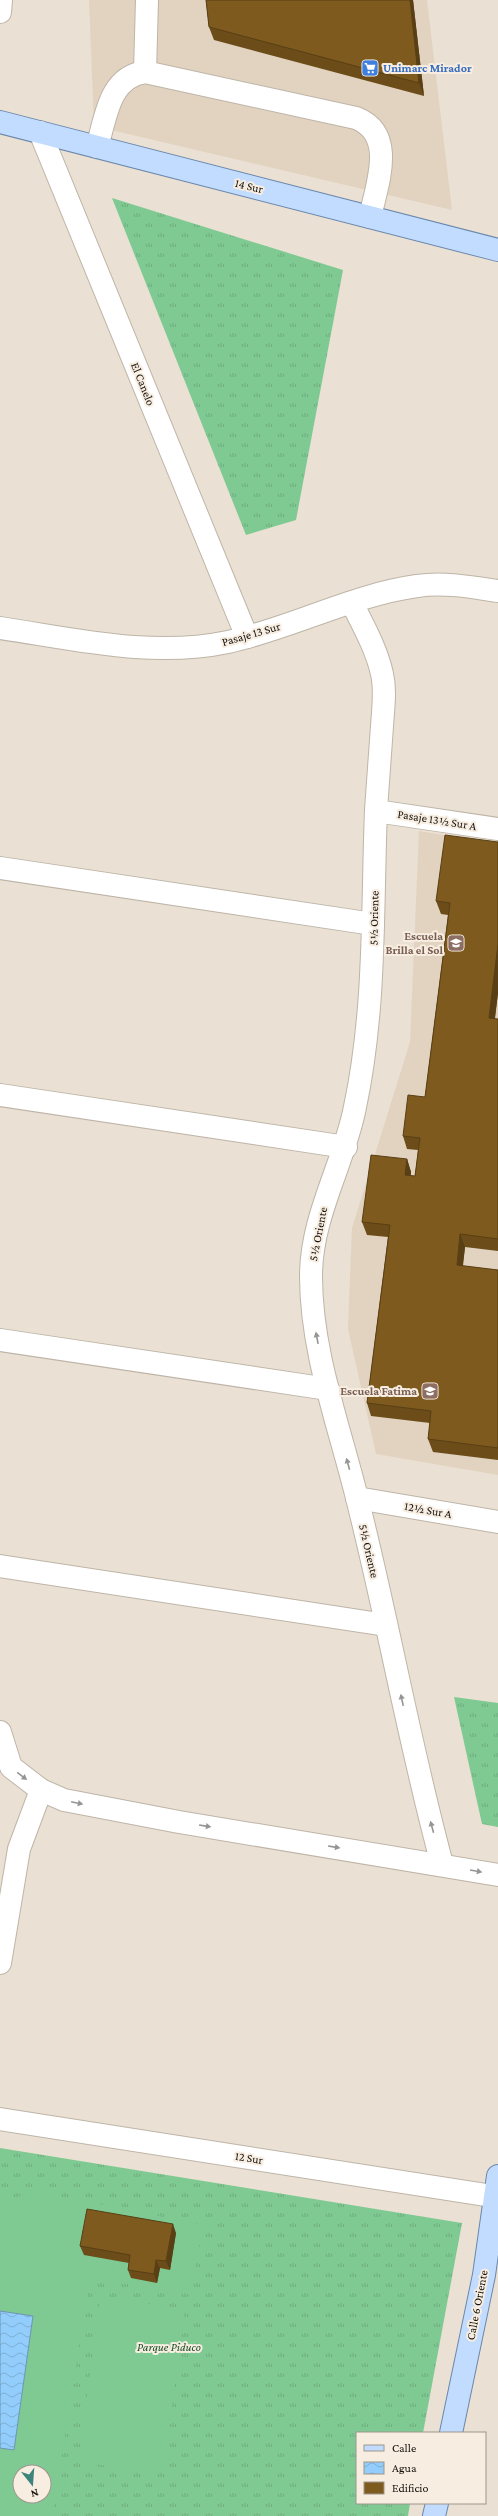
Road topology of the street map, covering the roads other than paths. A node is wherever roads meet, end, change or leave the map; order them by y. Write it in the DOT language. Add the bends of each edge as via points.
graph roads {
  1 [pos="1,0"];
  2 [pos="147,0"];
  3 [pos="0,12"];
  4 [pos="145,72"];
  5 [pos="0,122"];
  6 [pos="40,132"];
  7 [pos="97,147"];
  8 [pos="370,218"];
  9 [pos="498,250"];
  10 [pos="498,591"];
  11 [pos="352,603"];
  12 [pos="0,628"];
  13 [pos="247,637"];
  14 [pos="376,810"];
  15 [pos="498,829"];
  16 [pos="0,868"];
  17 [pos="373,924"];
  18 [pos="0,1095"];
  19 [pos="346,1147"];
  20 [pos="0,1340"];
  21 [pos="328,1389"];
  22 [pos="357,1498"];
  23 [pos="498,1522"];
  24 [pos="0,1566"];
  25 [pos="386,1625"];
  26 [pos="0,1732"];
  27 [pos="41,1790"];
  28 [pos="10,1847"];
  29 [pos="442,1864"];
  30 [pos="498,1875"];
  31 [pos="0,1963"];
  32 [pos="0,2119"];
  33 [pos="497,2190"];
  34 [pos="451,2432"];
  35 [pos="437,2504"];
  36 [pos="434,2516"];
  1 -- 3 [label="street"];
  2 -- 4 [label="street"];
  4 -- 7 [label="street" via="129,76 120,82 111,100"];
  4 -- 8 [label="street" via="368,122 380,139 381,150"];
  5 -- 6 [label="main road, 14 Sur"];
  6 -- 7 [label="main road, 14 Sur"];
  6 -- 13 [label="street, El Canelo"];
  7 -- 8 [label="main road, 14 Sur"];
  8 -- 9 [label="main road, 14 Sur"];
  10 -- 11 [label="street, Pasaje 13 Sur" via="467,586 418,586"];
  11 -- 13 [label="street, Pasaje 13 Sur"];
  11 -- 14 [label="street, 5½ Oriente" via="378,659 385,689"];
  12 -- 13 [label="street, Pasaje 13 Sur" via="133,648 196,647"];
  14 -- 15 [label="street, Pasaje 13½ Sur A"];
  14 -- 17 [label="street, 5½ Oriente"];
  16 -- 17 [label="street"];
  17 -- 19 [label="street, 5½ Oriente" via="373,975 367,1026 357,1100"];
  18 -- 19 [label="street"];
  21 -- 19 [label="street, 5½ Oriente, one-way" via="316,1329 311,1274 321,1214"];
  20 -- 21 [label="street"];
  22 -- 21 [label="street, 5½ Oriente, one-way"];
  22 -- 23 [label="street, 12½ Sur A"];
  22 -- 25 [label="street, 5½ Oriente"];
  24 -- 25 [label="street"];
  29 -- 25 [label="street, 5½ Oriente, one-way" via="424,1796"];
  26 -- 27 [label="street, one-way" via="11,1767"];
  27 -- 28 [label="street"];
  27 -- 29 [label="street, one-way" via="64,1800 105,1809"];
  28 -- 31 [label="street"];
  29 -- 30 [label="street, one-way"];
  32 -- 33 [label="street, 12 Sur"];
  33 -- 34 [label="main road, Calle 6 Oriente" via="484,2275"];
  35 -- 36 [label="main road"];
}
